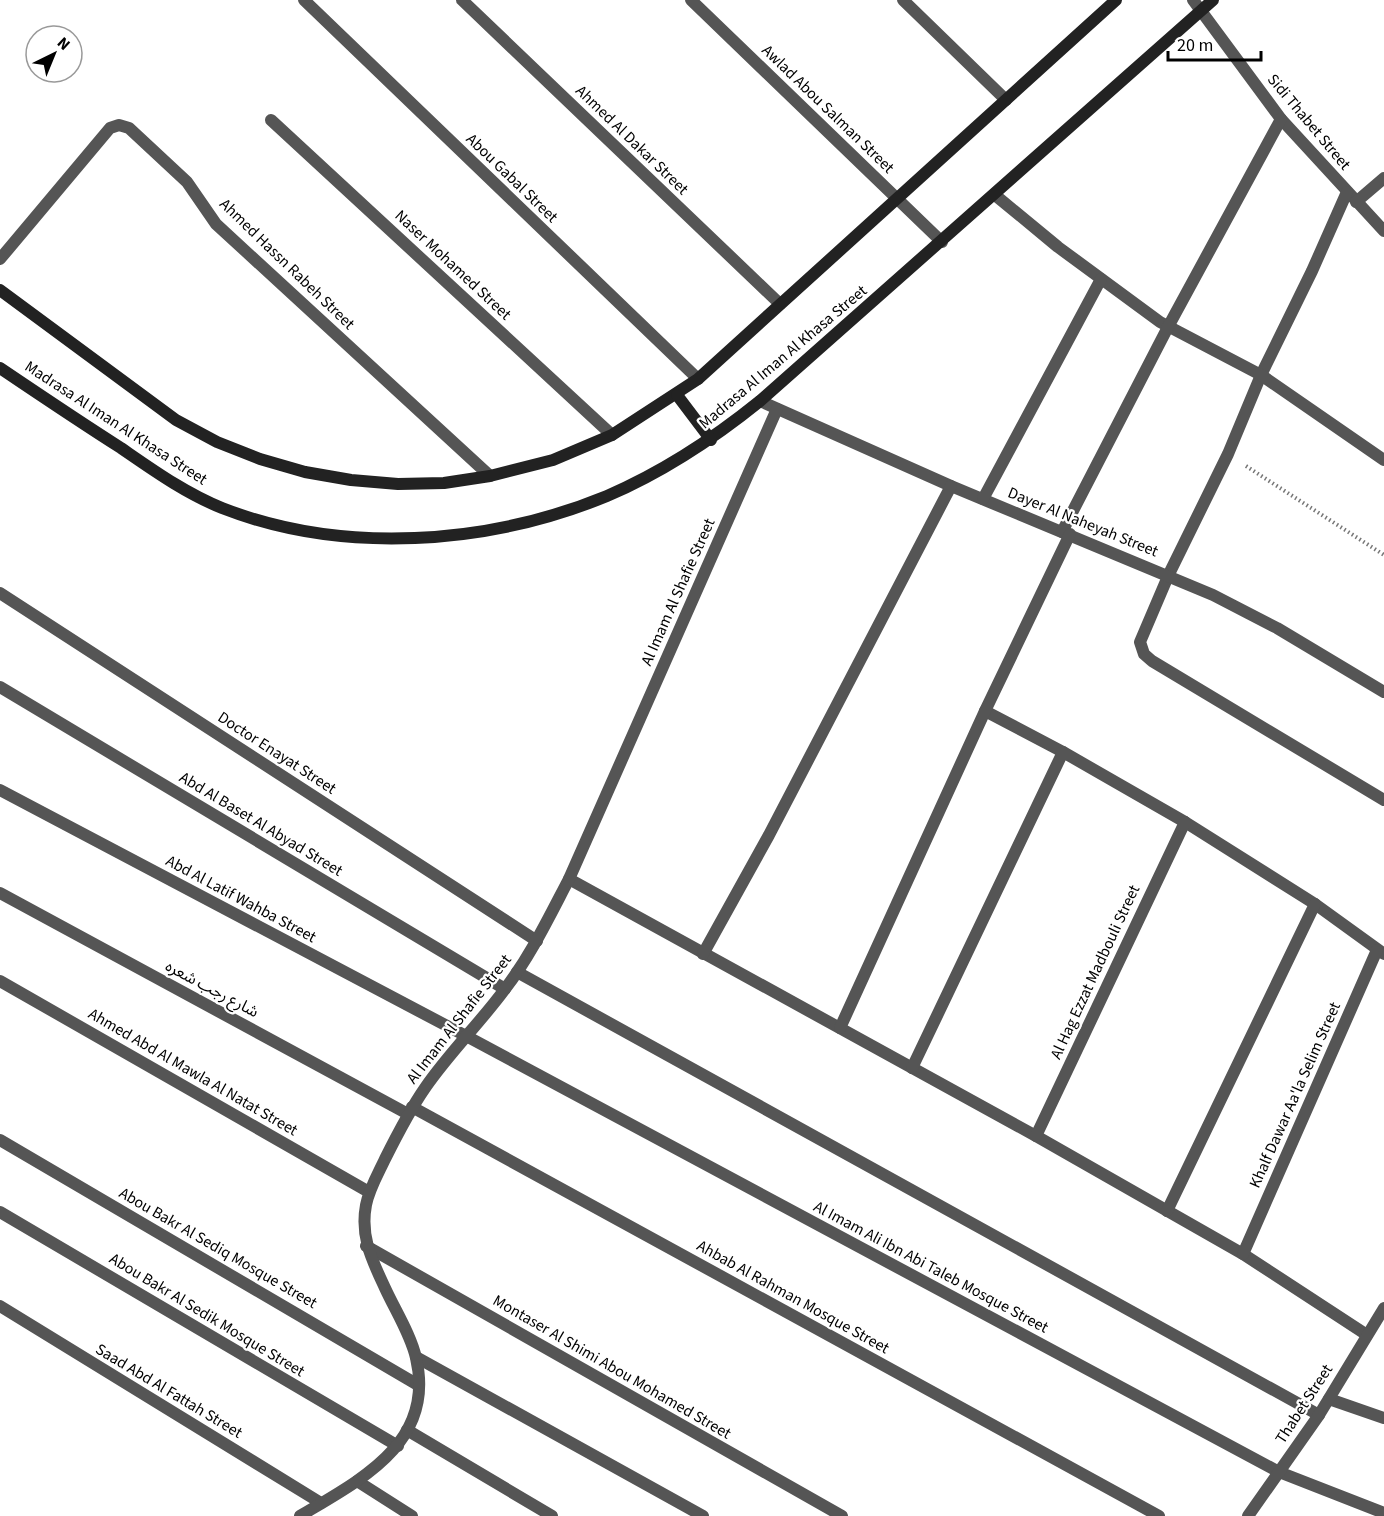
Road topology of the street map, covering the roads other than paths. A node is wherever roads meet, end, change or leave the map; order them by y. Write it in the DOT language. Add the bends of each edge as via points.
graph roads {
  1 [pos="304,0"];
  2 [pos="462,0"];
  3 [pos="691,0"];
  4 [pos="903,0"];
  5 [pos="1116,0"];
  6 [pos="1213,0"];
  7 [pos="1197,5"];
  8 [pos="1006,100"];
  9 [pos="1281,119"];
  10 [pos="272,120"];
  11 [pos="1384,178"];
  12 [pos="1347,192"];
  13 [pos="995,195"];
  14 [pos="897,199"];
  15 [pos="1356,202"];
  16 [pos="1384,231"];
  17 [pos="942,242"];
  18 [pos="0,259"];
  19 [pos="1101,279"];
  20 [pos="0,290"];
  21 [pos="780,304"];
  22 [pos="1168,327"];
  23 [pos="0,368"];
  24 [pos="1261,375"];
  25 [pos="698,379"];
  26 [pos="677,395"];
  27 [pos="760,401"];
  28 [pos="777,409"];
  29 [pos="612,435"];
  30 [pos="711,440"];
  31 [pos="1384,460"];
  32 [pos="490,476"];
  33 [pos="951,486"];
  34 [pos="983,500"];
  35 [pos="1066,533"];
  36 [pos="1168,574"];
  37 [pos="0,593"];
  38 [pos="0,687"];
  39 [pos="1384,692"];
  40 [pos="984,711"];
  41 [pos="1063,752"];
  42 [pos="0,790"];
  43 [pos="1384,800"];
  44 [pos="1185,822"];
  45 [pos="569,879"];
  46 [pos="0,893"];
  47 [pos="1315,904"];
  48 [pos="537,941"];
  49 [pos="1381,952"];
  50 [pos="703,954"];
  51 [pos="517,972"];
  52 [pos="0,981"];
  53 [pos="506,989"];
  54 [pos="840,1028"];
  55 [pos="468,1036"];
  56 [pos="912,1068"];
  57 [pos="410,1111"];
  58 [pos="1036,1136"];
  59 [pos="0,1140"];
  60 [pos="369,1192"];
  61 [pos="1167,1211"];
  62 [pos="0,1212"];
  63 [pos="366,1246"];
  64 [pos="1243,1254"];
  65 [pos="0,1306"];
  66 [pos="1382,1314"];
  67 [pos="1367,1335"];
  68 [pos="416,1357"];
  69 [pos="418,1385"];
  70 [pos="1329,1399"];
  71 [pos="1319,1415"];
  72 [pos="1384,1418"];
  73 [pos="407,1430"];
  74 [pos="398,1446"];
  75 [pos="1279,1472"];
  76 [pos="357,1481"];
  77 [pos="321,1503"];
  78 [pos="1384,1513"];
  79 [pos="300,1516"];
  80 [pos="412,1516"];
  81 [pos="552,1516"];
  82 [pos="703,1516"];
  83 [pos="842,1516"];
  84 [pos="1159,1516"];
  85 [pos="1248,1516"];
  1 -- 25 [label="street, Abou Gabal Street"];
  2 -- 21 [label="street, Ahmed Al Dakar Street"];
  3 -- 14 [label="street, Awlad Abou Salman Street"];
  4 -- 8 [label="street"];
  5 -- 8 [label="street"];
  6 -- 7 [label="street, Madrasa Al Iman Al Khasa Street"];
  7 -- 9 [label="street, Sidi Thabet Street"];
  7 -- 13 [label="street, Madrasa Al Iman Al Khasa Street"];
  8 -- 14 [label="street"];
  9 -- 12 [label="street, Sidi Thabet Street"];
  9 -- 22 [label="street"];
  10 -- 29 [label="street, Naser Mohamed Street"];
  11 -- 15 [label="street"];
  12 -- 15 [label="street, Sidi Thabet Street"];
  12 -- 24 [label="street"];
  13 -- 17 [label="street, Madrasa Al Iman Al Khasa Street"];
  13 -- 19 [label="street"];
  14 -- 17 [label="street, Awlad Abou Salman Street"];
  14 -- 21 [label="street"];
  15 -- 16 [label="street, Sidi Thabet Street"];
  17 -- 27 [label="street, Madrasa Al Iman Al Khasa Street"];
  18 -- 32 [label="street, Ahmed Hassn Rabeh Street" via="110,128 129,128 187,182 216,224"];
  19 -- 22 [label="street"];
  19 -- 34 [label="street"];
  20 -- 32 [label="street" via="176,420 260,459 305,472 363,481 444,483"];
  21 -- 25 [label="street"];
  22 -- 24 [label="street"];
  22 -- 35 [label="street"];
  23 -- 30 [label="street, Madrasa Al Iman Al Khasa Street" via="179,487 257,520 350,536 412,538 455,534 552,515 607,496"];
  24 -- 31 [label="street"];
  24 -- 36 [label="street" via="1228,454"];
  25 -- 26 [label="street"];
  26 -- 29 [label="street"];
  26 -- 30 [label="street"];
  27 -- 28 [label="street, Dayer Al Naheyah Street"];
  27 -- 30 [label="street, Madrasa Al Iman Al Khasa Street"];
  28 -- 33 [label="street, Dayer Al Naheyah Street"];
  28 -- 45 [label="street, Al Imam Al Shafie Street"];
  29 -- 32 [label="street" via="553,460"];
  33 -- 34 [label="street, Dayer Al Naheyah Street"];
  33 -- 50 [label="street"];
  34 -- 35 [label="street, Dayer Al Naheyah Street"];
  35 -- 36 [label="street, Dayer Al Naheyah Street"];
  35 -- 40 [label="street"];
  36 -- 39 [label="street, Dayer Al Naheyah Street" via="1277,628"];
  36 -- 43 [label="street" via="1142,634 1141,649 1147,657"];
  37 -- 48 [label="street, Doctor Enayat Street"];
  38 -- 53 [label="street, Abd Al Baset Al Abyad Street"];
  40 -- 41 [label="street"];
  40 -- 54 [label="street"];
  41 -- 44 [label="street"];
  41 -- 56 [label="street"];
  42 -- 55 [label="street, Abd Al Latif Wahba Street"];
  44 -- 47 [label="street"];
  44 -- 58 [label="street, Al Hag Ezzat Madbouli Street"];
  45 -- 48 [label="street, Al Imam Al Shafie Street"];
  45 -- 50 [label="street"];
  46 -- 57 [label="street, شارع رجب شعره"];
  47 -- 49 [label="street"];
  47 -- 61 [label="street"];
  48 -- 51 [label="street, Al Imam Al Shafie Street"];
  49 -- 64 [label="street, Khalf Dawar Aa'la Selim Street"];
  50 -- 54 [label="street"];
  51 -- 53 [label="street, Al Imam Al Shafie Street"];
  51 -- 71 [label="street"];
  52 -- 60 [label="street, Ahmed Abd Al Mawla Al Natat Street"];
  53 -- 55 [label="street, Al Imam Al Shafie Street"];
  54 -- 56 [label="street"];
  55 -- 57 [label="street, Al Imam Al Shafie Street"];
  55 -- 75 [label="street, Al Imam Ali Ibn Abi Taleb Mosque Street"];
  56 -- 58 [label="street"];
  57 -- 60 [label="street, Al Imam Al Shafie Street"];
  57 -- 84 [label="street, Ahbab Al Rahman Mosque Street"];
  58 -- 61 [label="street"];
  59 -- 69 [label="street, Abou Bakr Al Sediq Mosque Street"];
  60 -- 63 [label="street, Al Imam Al Shafie Street" via="364,1218"];
  61 -- 64 [label="street"];
  62 -- 74 [label="street, Abou Bakr Al Sedik Mosque Street"];
  63 -- 68 [label="street, Al Imam Al Shafie Street"];
  63 -- 83 [label="street, Montaser Al Shimi Abou Mohamed Street"];
  64 -- 67 [label="street"];
  65 -- 77 [label="street, Saad Abd Al Fattah Street"];
  66 -- 67 [label="street, Thabet Street"];
  67 -- 70 [label="street, Thabet Street"];
  68 -- 69 [label="street, Al Imam Al Shafie Street"];
  68 -- 82 [label="street"];
  69 -- 73 [label="street, Al Imam Al Shafie Street"];
  70 -- 71 [label="street, Thabet Street"];
  70 -- 72 [label="street"];
  71 -- 75 [label="street, Thabet Street"];
  73 -- 74 [label="street, Al Imam Al Shafie Street"];
  73 -- 81 [label="street"];
  74 -- 76 [label="street, Al Imam Al Shafie Street" via="373,1472"];
  75 -- 78 [label="street, Al Imam Ali Ibn Abi Taleb Mosque Street"];
  75 -- 85 [label="street, Thabet Street"];
  76 -- 77 [label="street, Al Imam Al Shafie Street"];
  76 -- 80 [label="street"];
  77 -- 79 [label="street, Al Imam Al Shafie Street"];
}
